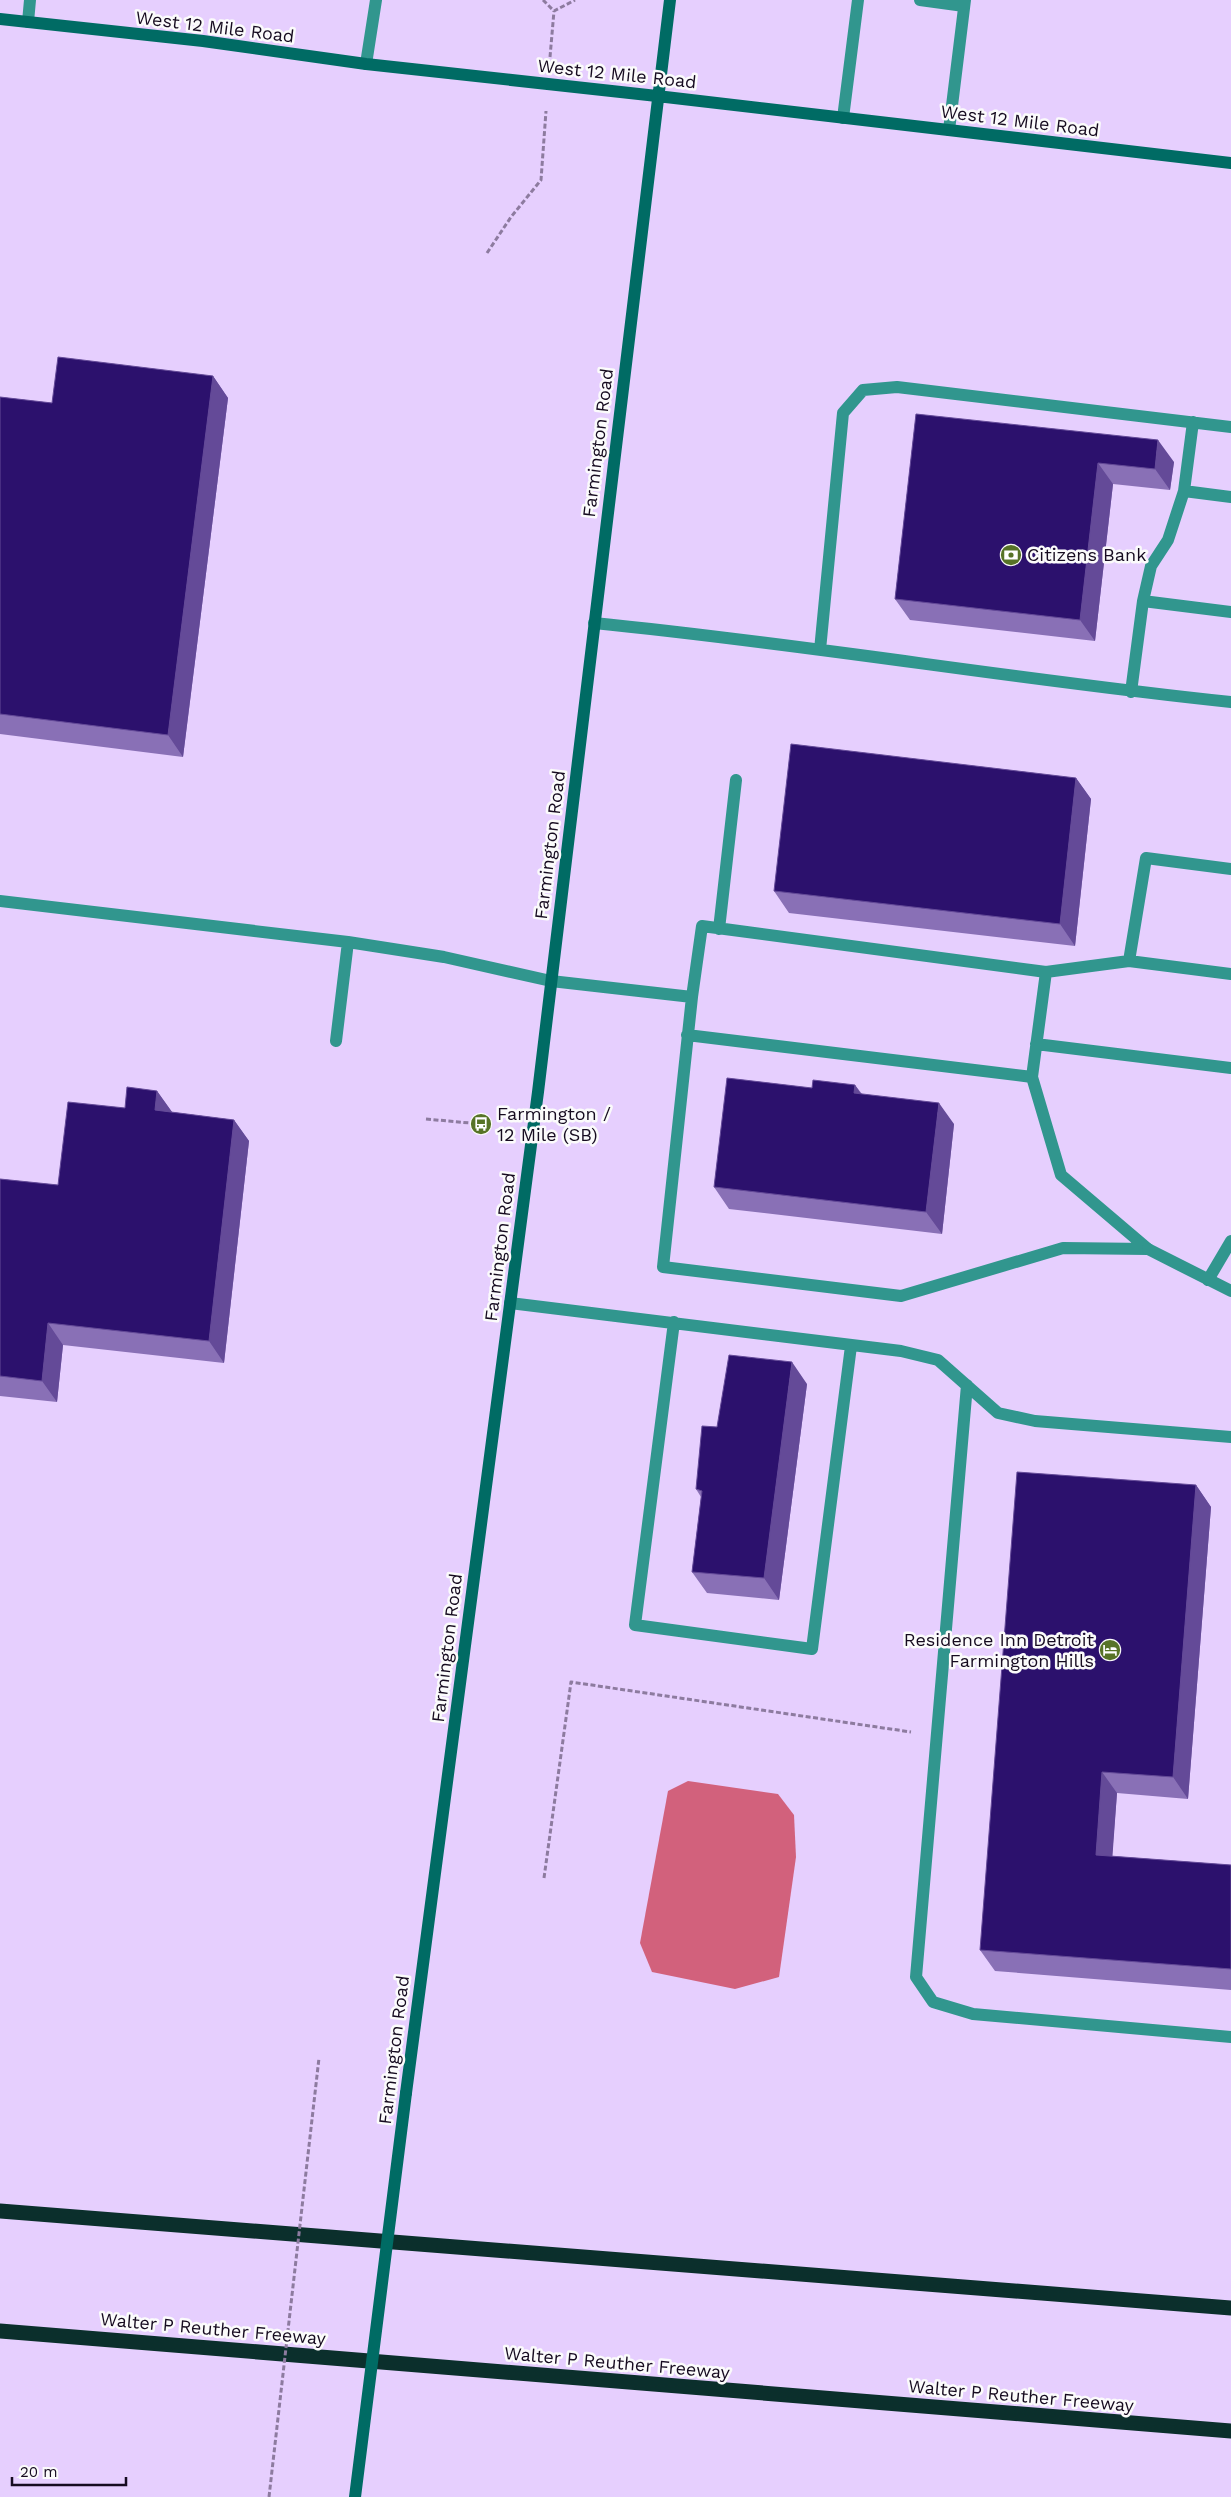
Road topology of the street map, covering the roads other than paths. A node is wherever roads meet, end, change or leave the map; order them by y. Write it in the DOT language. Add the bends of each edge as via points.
graph roads {
  1 [pos="30,0"];
  2 [pos="376,0"];
  3 [pos="670,0"];
  4 [pos="858,0"];
  5 [pos="920,0"];
  6 [pos="964,3"];
  7 [pos="0,19"];
  8 [pos="28,22"];
  9 [pos="366,64"];
  10 [pos="658,96"];
  11 [pos="843,118"];
  12 [pos="950,130"];
  13 [pos="1231,163"];
  14 [pos="1193,422"];
  15 [pos="1231,427"];
  16 [pos="1184,491"];
  17 [pos="1231,497"];
  18 [pos="1143,601"];
  19 [pos="1231,612"];
  20 [pos="594,623"];
  21 [pos="820,650"];
  22 [pos="1130,692"];
  23 [pos="1231,702"];
  24 [pos="736,780"];
  25 [pos="1231,869"];
  26 [pos="0,901"];
  27 [pos="719,929"];
  28 [pos="348,942"];
  29 [pos="1128,961"];
  30 [pos="1046,972"];
  31 [pos="1231,974"];
  32 [pos="551,981"];
  33 [pos="692,997"];
  34 [pos="688,1035"];
  35 [pos="336,1041"];
  36 [pos="1036,1044"];
  37 [pos="1231,1068"];
  38 [pos="1032,1077"];
  39 [pos="1231,1240"];
  40 [pos="1148,1249"];
  41 [pos="1208,1280"];
  42 [pos="1231,1291"];
  43 [pos="510,1303"];
  44 [pos="674,1322"];
  45 [pos="851,1346"];
  46 [pos="967,1385"];
  47 [pos="1231,1438"];
  48 [pos="1231,2037"];
  49 [pos="0,2211"];
  50 [pos="1231,2308"];
  51 [pos="0,2331"];
  52 [pos="1231,2431"];
  53 [pos="355,2497"];
  1 -- 8 [label="street"];
  2 -- 9 [label="street"];
  3 -- 10 [label="street, Farmington Road"];
  4 -- 11 [label="street"];
  5 -- 6 [label="street"];
  6 -- 12 [label="street"];
  7 -- 8 [label="street, West 12 Mile Road"];
  8 -- 9 [label="street, West 12 Mile Road" via="203,41"];
  9 -- 10 [label="street, West 12 Mile Road"];
  10 -- 11 [label="street, West 12 Mile Road"];
  10 -- 20 [label="street, Farmington Road"];
  11 -- 12 [label="street, West 12 Mile Road"];
  12 -- 13 [label="street, West 12 Mile Road"];
  14 -- 15 [label="street"];
  14 -- 16 [label="street"];
  14 -- 21 [label="street" via="897,387 863,390 843,413"];
  16 -- 17 [label="street"];
  16 -- 18 [label="street" via="1168,540 1151,566"];
  18 -- 19 [label="street"];
  18 -- 22 [label="street"];
  20 -- 21 [label="street"];
  20 -- 32 [label="street, Farmington Road"];
  21 -- 22 [label="street"];
  22 -- 23 [label="street"];
  24 -- 27 [label="street"];
  25 -- 29 [label="street" via="1146,858"];
  26 -- 28 [label="street"];
  27 -- 30 [label="street"];
  27 -- 33 [label="street" via="702,926"];
  28 -- 32 [label="street"];
  28 -- 35 [label="street"];
  29 -- 30 [label="street"];
  29 -- 31 [label="street"];
  30 -- 36 [label="street"];
  32 -- 33 [label="street"];
  32 -- 43 [label="street, Farmington Road"];
  33 -- 34 [label="street"];
  34 -- 38 [label="street"];
  34 -- 40 [label="street" via="663,1267 901,1296 1063,1248"];
  36 -- 37 [label="street"];
  36 -- 38 [label="street"];
  38 -- 40 [label="street" via="1061,1175"];
  39 -- 41 [label="street"];
  40 -- 41 [label="street"];
  41 -- 42 [label="street"];
  43 -- 44 [label="street"];
  43 -- 53 [label="street, Farmington Road, bridge"];
  44 -- 45 [label="street"];
  44 -- 45 [label="street" via="635,1625 812,1649"];
  45 -- 46 [label="street" via="901,1351 938,1360"];
  46 -- 47 [label="street" via="998,1413 1035,1421"];
  46 -- 48 [label="street" via="916,1977 934,2002 973,2014"];
  49 -- 50 [label="highway"];
  51 -- 52 [label="highway, Walter P Reuther Freeway"];
}
